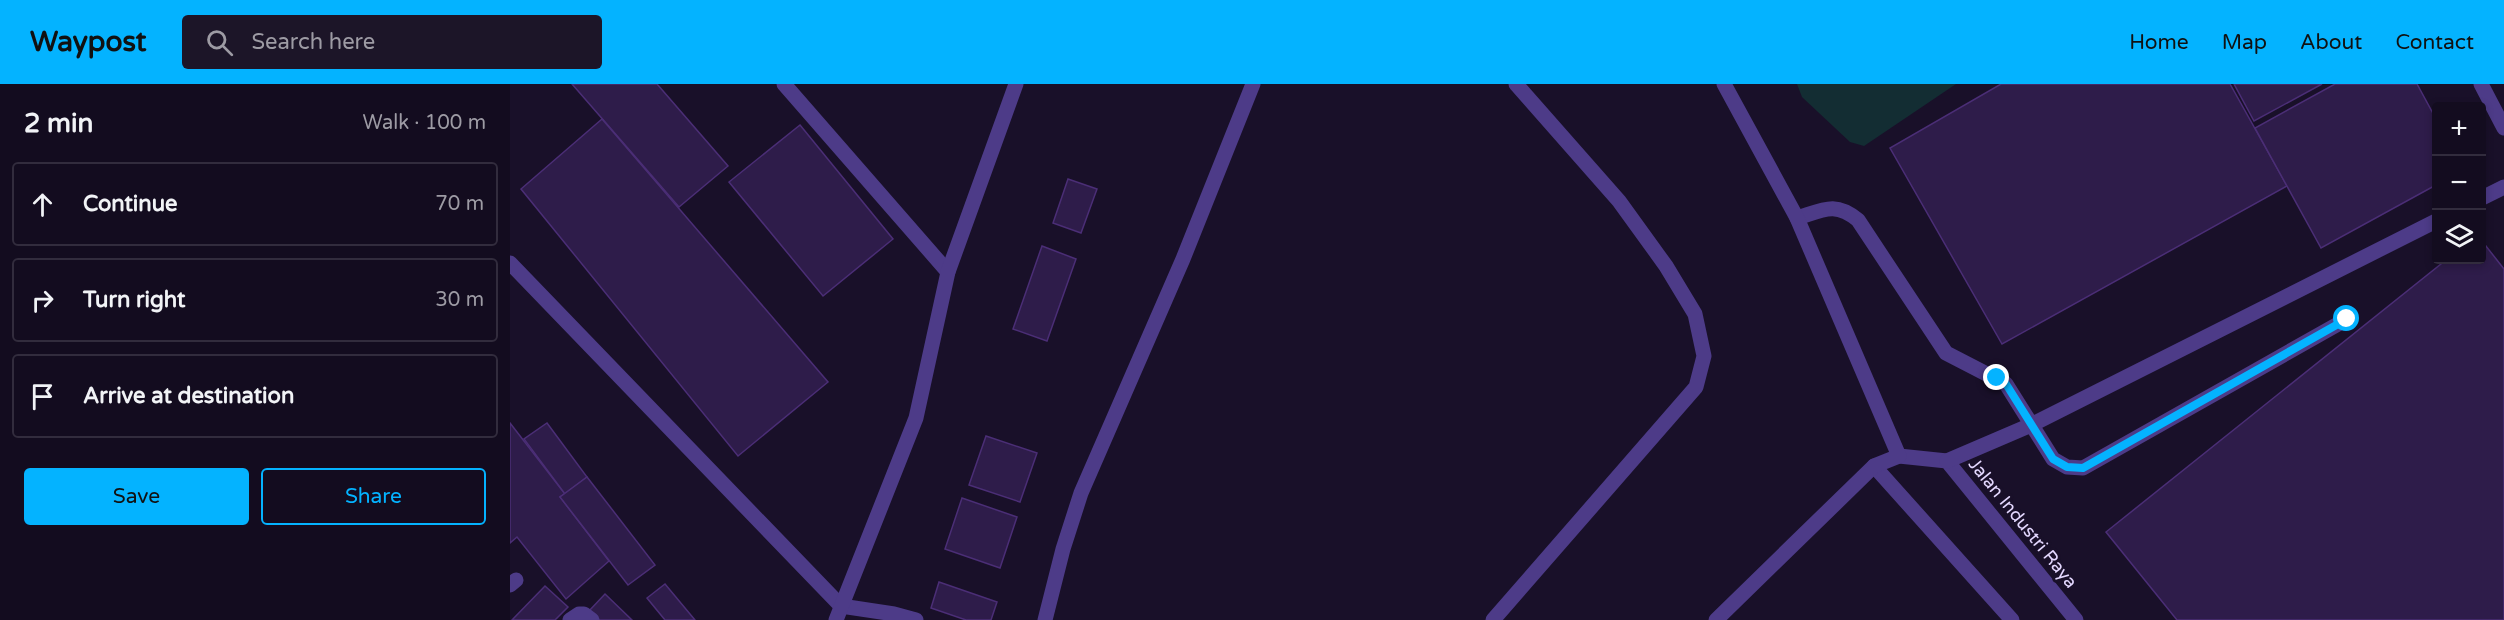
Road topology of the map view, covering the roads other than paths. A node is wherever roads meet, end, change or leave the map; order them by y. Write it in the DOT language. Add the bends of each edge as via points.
graph roads {
  1 [pos="784,84"];
  2 [pos="1016,84"];
  3 [pos="1253,84"];
  4 [pos="1516,84"];
  5 [pos="1724,84"];
  6 [pos="2481,84"];
  7 [pos="2504,128"];
  8 [pos="2504,186"];
  9 [pos="2486,195"];
  10 [pos="1797,218"];
  11 [pos="2432,222"];
  12 [pos="510,263"];
  13 [pos="948,272"];
  14 [pos="2347,319"];
  15 [pos="2031,425"];
  16 [pos="1899,456"];
  17 [pos="1947,461"];
  18 [pos="1874,466"];
  19 [pos="839,613"];
  20 [pos="570,620"];
  21 [pos="592,620"];
  22 [pos="916,620"];
  23 [pos="1045,620"];
  24 [pos="1493,620"];
  25 [pos="1716,620"];
  26 [pos="2012,620"];
  27 [pos="2076,620"];
  1 -- 13 [label="lane"];
  2 -- 13 [label="lane"];
  3 -- 23 [label="lane" via="1183,259 1081,493"];
  4 -- 24 [label="lane" via="1619,201 1666,266 1695,314 1704,356 1696,387"];
  5 -- 10 [label="lane"];
  6 -- 7 [label="lane"];
  8 -- 9 [label="lane"];
  10 -- 15 [label="lane" via="1834,207 1846,210 1858,220 1946,353 2006,384"];
  10 -- 16 [label="lane"];
  11 -- 15 [label="lane"];
  12 -- 19 [label="lane"];
  13 -- 19 [label="lane" via="916,418"];
  14 -- 15 [label="lane" via="2083,468 2067,467 2053,459"];
  15 -- 17 [label="lane"];
  16 -- 17 [label="lane, Jalan Industri Raya"];
  16 -- 18 [label="lane"];
  17 -- 27 [label="lane, Jalan Industri Raya"];
  18 -- 25 [label="lane"];
  18 -- 26 [label="lane"];
  19 -- 22 [label="lane" via="894,614"];
  20 -- 21 [label="lane" via="579,614"];
}
